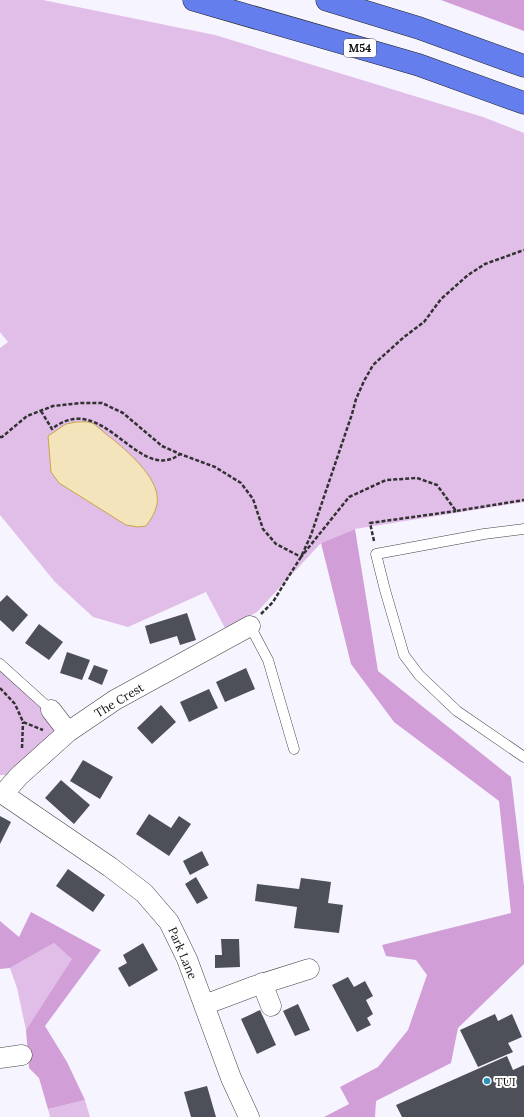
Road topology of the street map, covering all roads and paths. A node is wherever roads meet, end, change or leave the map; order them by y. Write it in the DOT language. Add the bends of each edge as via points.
graph roads {
  1 [pos="194,0"];
  2 [pos="327,0"];
  3 [pos="524,66"];
  4 [pos="524,103"];
  5 [pos="524,250"];
  6 [pos="41,411"];
  7 [pos="1,438"];
  8 [pos="180,454"];
  9 [pos="524,500"];
  10 [pos="456,511"];
  11 [pos="524,529"];
  12 [pos="376,554"];
  13 [pos="301,557"];
  14 [pos="250,626"];
  15 [pos="0,664"];
  16 [pos="0,688"];
  17 [pos="51,710"];
  18 [pos="68,732"];
  19 [pos="294,749"];
  20 [pos="524,757"];
  21 [pos="2,793"];
  22 [pos="310,969"];
  23 [pos="262,984"];
  24 [pos="204,1005"];
  25 [pos="272,1006"];
  26 [pos="22,1055"];
  27 [pos="0,1058"];
  28 [pos="249,1117"];
  1 -- 4 [label="highway, M54" via="419,65"];
  2 -- 3 [label="highway" via="419,28"];
  5 -- 13 [label="path" via="486,264 468,275 441,299 424,322 373,365 356,399"];
  6 -- 7 [label="path" via="27,416"];
  6 -- 8 [label="path" via="53,406 102,403 123,413 162,446"];
  6 -- 8 [label="path" via="52,429 74,419 85,419 98,423 151,459 173,460"];
  8 -- 13 [label="path" via="215,467 241,483 253,499 263,529 276,544"];
  9 -- 10 [label="path"];
  10 -- 12 [label="path" via="370,523"];
  10 -- 13 [label="path" via="437,485 417,478 386,480 349,497"];
  11 -- 12 [label="lane"];
  12 -- 20 [label="lane" via="404,654 419,675 457,711"];
  13 -- 14 [label="path" via="272,602"];
  14 -- 18 [label="street, The Crest" via="115,700"];
  14 -- 19 [label="lane" via="268,660"];
  15 -- 17 [label="lane"];
  16 -- 18 [label="path" via="15,704 23,722 46,731"];
  17 -- 18 [label="street"];
  18 -- 21 [label="street, The Crest"];
  21 -- 24 [label="street, Park Lane" via="144,893 169,922 187,959"];
  22 -- 23 [label="street"];
  23 -- 24 [label="street"];
  23 -- 25 [label="street"];
  24 -- 28 [label="street, Park Lane" via="231,1078"];
  26 -- 27 [label="street"];
}
